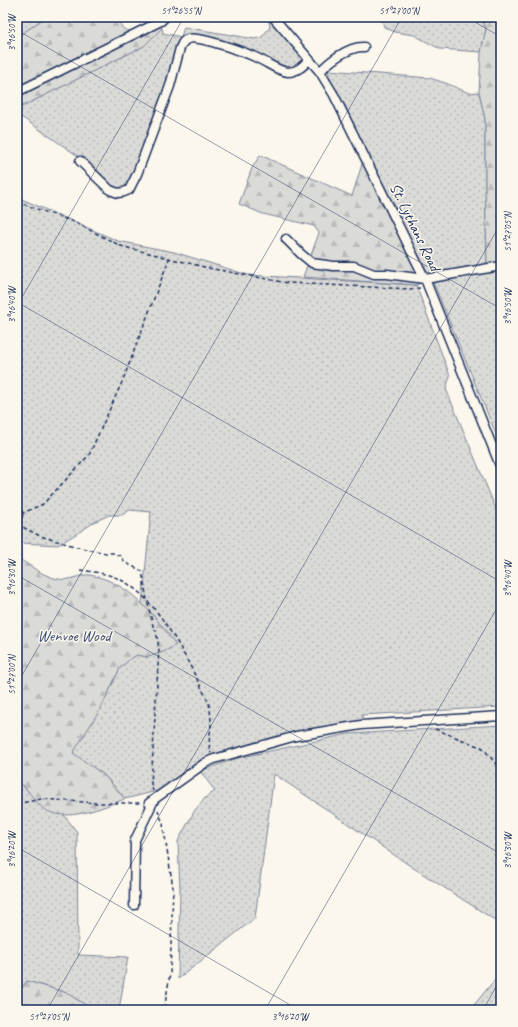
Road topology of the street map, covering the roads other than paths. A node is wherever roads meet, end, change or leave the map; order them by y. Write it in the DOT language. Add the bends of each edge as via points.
graph roads {
  1 [pos="165,17"];
  2 [pos="272,17"];
  3 [pos="364,47"];
  4 [pos="309,60"];
  5 [pos="320,72"];
  6 [pos="17,92"];
  7 [pos="80,161"];
  8 [pos="286,239"];
  9 [pos="501,266"];
  10 [pos="425,279"];
  11 [pos="501,468"];
  12 [pos="501,716"];
  13 [pos="134,905"];
  1 -- 6 [label="street"];
  2 -- 4 [label="street, St. Lythans Road"];
  3 -- 5 [label="street" via="352,49 334,59"];
  4 -- 5 [label="street, St. Lythans Road"];
  4 -- 7 [label="street" via="301,68 286,72 240,51 202,39 187,39 180,48 170,86 129,190 110,190"];
  5 -- 10 [label="street, St. Lythans Road" via="334,95"];
  8 -- 10 [label="street" via="312,263 354,266 374,274"];
  9 -- 10 [label="street"];
  10 -- 11 [label="street, St. Lythans Road"];
  12 -- 13 [label="street" via="361,725 296,736 205,763 152,801 135,840"];
}
